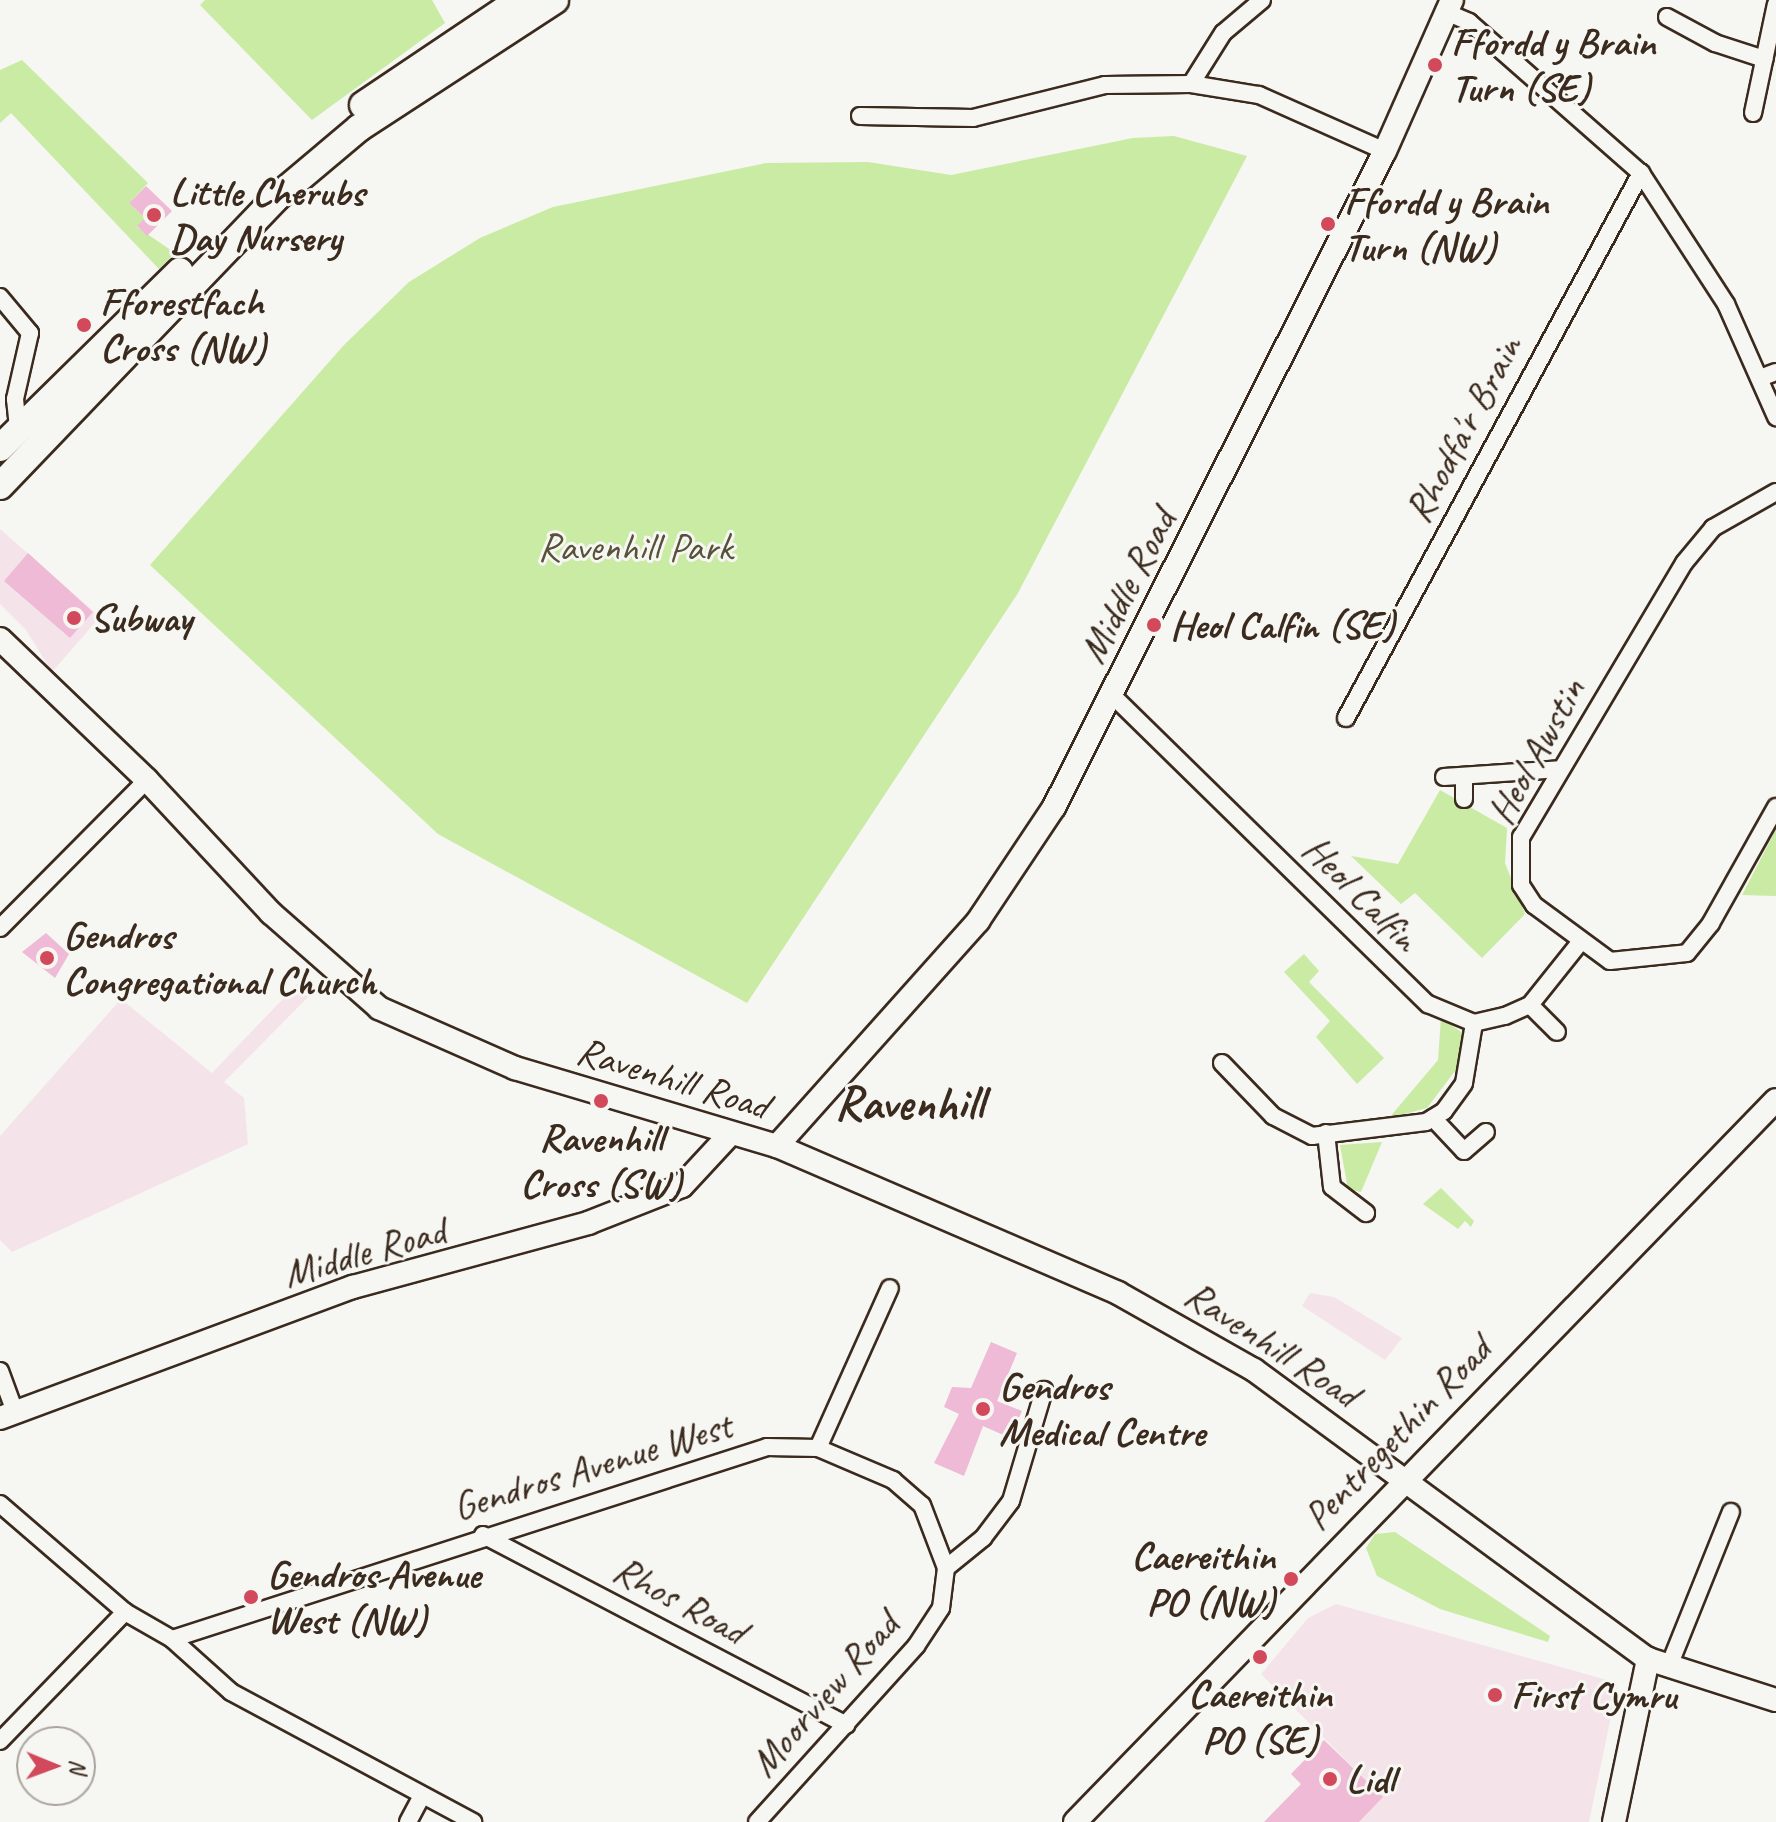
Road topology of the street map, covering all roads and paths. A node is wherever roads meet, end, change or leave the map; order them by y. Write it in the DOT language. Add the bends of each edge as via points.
graph roads {
  1 [pos="519,0"];
  2 [pos="555,0"];
  3 [pos="1262,0"];
  4 [pos="1776,4"];
  5 [pos="1449,6"];
  6 [pos="1667,17"];
  7 [pos="1764,59"];
  8 [pos="1191,84"];
  9 [pos="1753,113"];
  10 [pos="860,116"];
  11 [pos="1385,151"];
  12 [pos="1641,173"];
  13 [pos="0,297"];
  14 [pos="1768,375"];
  15 [pos="1776,417"];
  16 [pos="18,428"];
  17 [pos="0,448"];
  18 [pos="0,486"];
  19 [pos="1776,492"];
  20 [pos="0,639"];
  21 [pos="1112,695"];
  22 [pos="1346,718"];
  23 [pos="1560,769"];
  24 [pos="1464,776"];
  25 [pos="1444,777"];
  26 [pos="147,780"];
  27 [pos="1464,799"];
  28 [pos="1776,807"];
  29 [pos="0,928"];
  30 [pos="1581,941"];
  31 [pos="1530,1005"];
  32 [pos="1474,1023"];
  33 [pos="1557,1032"];
  34 [pos="1222,1063"];
  35 [pos="1776,1100"];
  36 [pos="1433,1118"];
  37 [pos="1486,1132"];
  38 [pos="731,1133"];
  39 [pos="1326,1133"];
  40 [pos="777,1146"];
  41 [pos="1366,1213"];
  42 [pos="890,1288"];
  43 [pos="0,1371"];
  44 [pos="1044,1390"];
  45 [pos="8,1415"];
  46 [pos="818,1448"];
  47 [pos="1402,1480"];
  48 [pos="0,1504"];
  49 [pos="1731,1512"];
  50 [pos="483,1535"];
  51 [pos="946,1568"];
  52 [pos="941,1608"];
  53 [pos="125,1612"];
  54 [pos="172,1639"];
  55 [pos="1659,1662"];
  56 [pos="1776,1700"];
  57 [pos="846,1725"];
  58 [pos="0,1741"];
  59 [pos="422,1796"];
  60 [pos="408,1822"];
  61 [pos="473,1822"];
  62 [pos="757,1822"];
  63 [pos="1075,1822"];
  64 [pos="1614,1822"];
  1 -- 16 [label="main road" via="393,83 278,173"];
  2 -- 18 [label="main road" via="359,128 277,197"];
  3 -- 8 [label="street" via="1223,33"];
  4 -- 7 [label="street"];
  5 -- 11 [label="street, Middle Road"];
  5 -- 12 [label="street"];
  6 -- 7 [label="street" via="1715,43"];
  7 -- 9 [label="street"];
  8 -- 10 [label="street" via="1105,85 973,118"];
  8 -- 11 [label="street" via="1259,95"];
  11 -- 21 [label="street, Middle Road"];
  12 -- 14 [label="street" via="1708,271"];
  12 -- 22 [label="street, Rhodfa'r Brain"];
  13 -- 16 [label="street" via="30,333 15,399"];
  14 -- 15 [label="street"];
  16 -- 17 [label="main road"];
  19 -- 23 [label="street, Heol Awstin" via="1713,528 1684,563"];
  20 -- 26 [label="street, Ravenhill Road"];
  21 -- 32 [label="street, Heol Calfin" via="1407,988 1428,1004"];
  21 -- 40 [label="street, Middle Road" via="1054,807 978,921"];
  23 -- 24 [label="street"];
  23 -- 30 [label="street, Heol Awstin" via="1521,837 1516,858 1521,885 1534,905"];
  24 -- 25 [label="street"];
  24 -- 27 [label="street"];
  26 -- 29 [label="street"];
  26 -- 38 [label="street, Ravenhill Road" via="271,913 379,1008 502,1063"];
  28 -- 30 [label="street, Heol Awstin" via="1711,923 1687,953 1610,961"];
  30 -- 31 [label="street"];
  31 -- 32 [label="street"];
  31 -- 33 [label="street"];
  32 -- 36 [label="street" via="1464,1083"];
  34 -- 39 [label="street" via="1273,1116 1312,1136"];
  35 -- 47 [label="street, Pentregethin Road"];
  36 -- 37 [label="street" via="1464,1151"];
  36 -- 39 [label="street"];
  38 -- 40 [label="street, Ravenhill Road"];
  38 -- 45 [label="street, Middle Road" via="682,1186 424,1272 353,1287"];
  39 -- 41 [label="street" via="1332,1187"];
  40 -- 47 [label="street, Ravenhill Road" via="1152,1310 1254,1370"];
  42 -- 46 [label="street"];
  43 -- 45 [label="street"];
  44 -- 51 [label="street" via="1011,1501 983,1538"];
  46 -- 50 [label="street, Gendros Avenue West" via="767,1447"];
  46 -- 51 [label="street, Gendros Avenue West" via="893,1480 922,1505"];
  47 -- 55 [label="street, Ravenhill Road"];
  47 -- 63 [label="street, Pentregethin Road"];
  48 -- 53 [label="street"];
  49 -- 55 [label="street"];
  50 -- 54 [label="street, Gendros Avenue West"];
  50 -- 57 [label="street, Rhos Road"];
  51 -- 52 [label="street, Gendros Avenue West"];
  52 -- 57 [label="street, Moorview Road"];
  53 -- 54 [label="street"];
  53 -- 58 [label="street"];
  54 -- 59 [label="street" via="231,1692"];
  55 -- 56 [label="street, Ravenhill Road"];
  55 -- 64 [label="street"];
  57 -- 62 [label="street, Moorview Road"];
  59 -- 60 [label="street"];
  59 -- 61 [label="street"];
}
